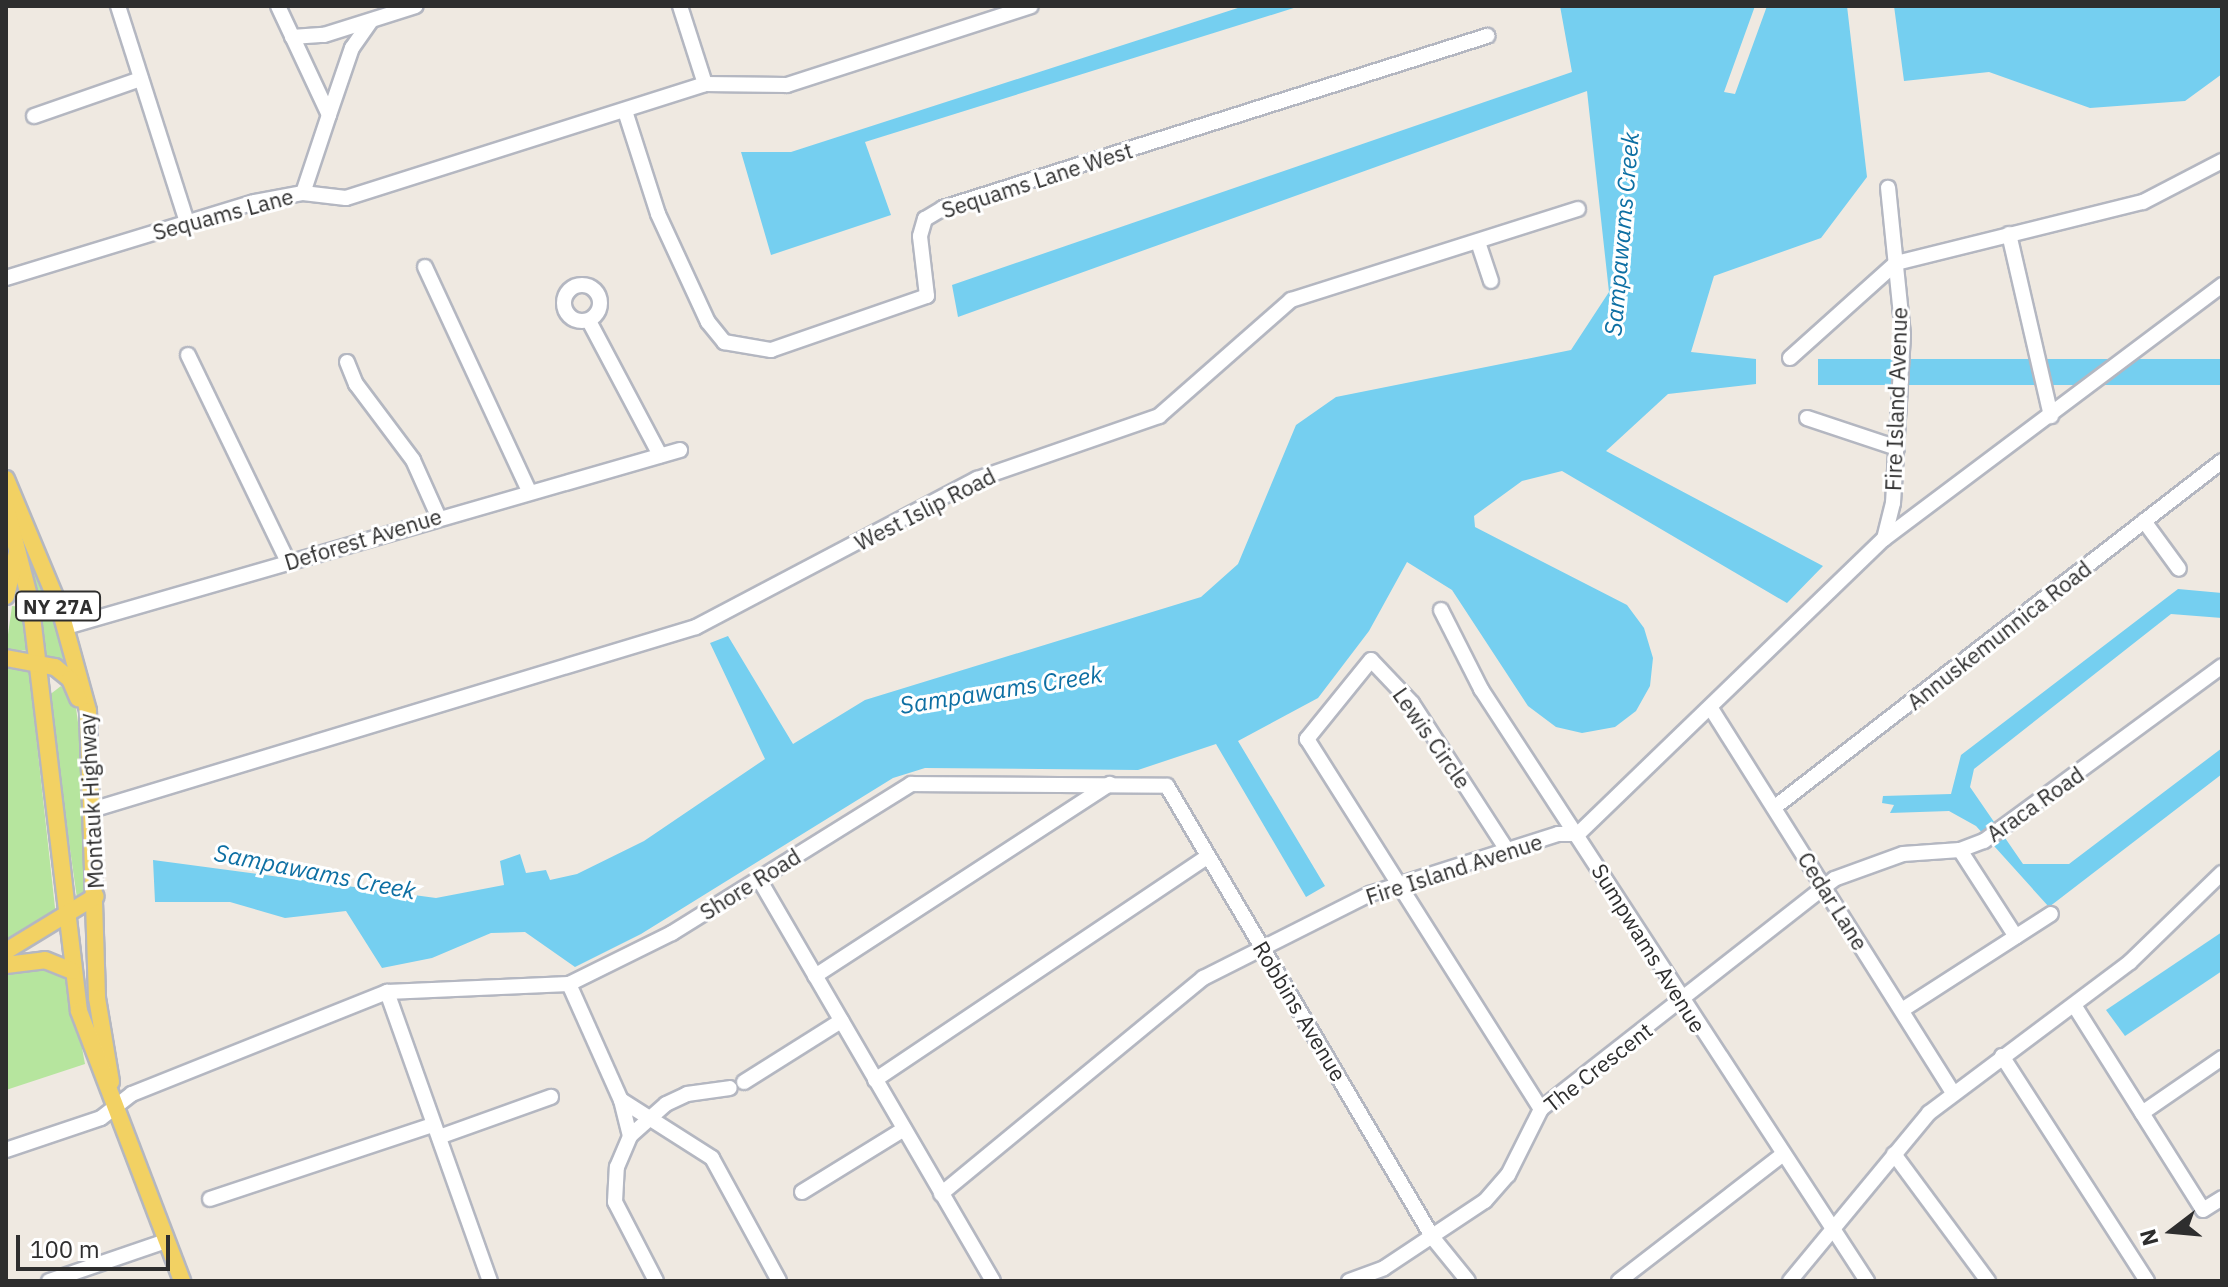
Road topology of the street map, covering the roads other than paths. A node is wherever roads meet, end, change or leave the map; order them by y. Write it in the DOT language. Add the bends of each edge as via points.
graph roads {
  1 [pos="118,6"];
  2 [pos="278,6"];
  3 [pos="416,6"];
  4 [pos="680,6"];
  5 [pos="1031,6"];
  6 [pos="371,21"];
  7 [pos="1487,36"];
  8 [pos="292,37"];
  9 [pos="141,79"];
  10 [pos="705,84"];
  11 [pos="625,111"];
  12 [pos="329,115"];
  13 [pos="34,116"];
  14 [pos="2222,161"];
  15 [pos="1888,188"];
  16 [pos="303,193"];
  17 [pos="1578,209"];
  18 [pos="187,222"];
  19 [pos="2009,234"];
  20 [pos="1478,242"];
  21 [pos="1896,263"];
  22 [pos="425,267"];
  23 [pos="6,278"];
  24 [pos="1491,281"];
  25 [pos="2222,285"];
  26 [pos="589,321"];
  27 [pos="188,355"];
  28 [pos="1790,358"];
  29 [pos="347,362"];
  30 [pos="2051,416"];
  31 [pos="1807,418"];
  32 [pos="1897,448"];
  33 [pos="680,450"];
  34 [pos="660,455"];
  35 [pos="2222,461"];
  36 [pos="6,479"];
  37 [pos="529,491"];
  38 [pos="6,507"];
  39 [pos="438,516"];
  40 [pos="2144,521"];
  41 [pos="1884,539"];
  42 [pos="18,543"];
  43 [pos="288,562"];
  44 [pos="2179,569"];
  45 [pos="6,596"];
  46 [pos="1441,610"];
  47 [pos="66,627"];
  48 [pos="6,658"];
  49 [pos="37,661"];
  50 [pos="2222,666"];
  51 [pos="76,691"];
  52 [pos="41,694"];
  53 [pos="1712,710"];
  54 [pos="90,730"];
  55 [pos="1110,784"];
  56 [pos="1775,807"];
  57 [pos="95,809"];
  58 [pos="1578,834"];
  59 [pos="1507,850"];
  60 [pos="1960,850"];
  61 [pos="1208,856"];
  62 [pos="2222,873"];
  63 [pos="759,879"];
  64 [pos="1398,884"];
  65 [pos="1826,890"];
  66 [pos="96,896"];
  67 [pos="2051,914"];
  68 [pos="66,919"];
  69 [pos="2016,937"];
  70 [pos="1263,949"];
  71 [pos="6,951"];
  72 [pos="6,965"];
  73 [pos="72,971"];
  74 [pos="815,976"];
  75 [pos="569,984"];
  76 [pos="387,992"];
  77 [pos="1684,1000"];
  78 [pos="2074,1005"];
  79 [pos="1902,1010"];
  80 [pos="841,1021"];
  81 [pos="2002,1056"];
  82 [pos="2222,1058"];
  83 [pos="875,1080"];
  84 [pos="1953,1092"];
  85 [pos="551,1097"];
  86 [pos="621,1100"];
  87 [pos="116,1107"];
  88 [pos="1541,1109"];
  89 [pos="2142,1113"];
  90 [pos="652,1116"];
  91 [pos="904,1129"];
  92 [pos="436,1131"];
  93 [pos="630,1136"];
  94 [pos="6,1150"];
  95 [pos="1894,1154"];
  96 [pos="1782,1155"];
  97 [pos="802,1192"];
  98 [pos="941,1194"];
  99 [pos="2222,1198"];
  100 [pos="210,1199"];
  101 [pos="1829,1227"];
  102 [pos="1433,1238"];
  103 [pos="166,1241"];
  104 [pos="49,1281"];
  105 [pos="182,1281"];
  106 [pos="490,1281"];
  107 [pos="656,1281"];
  108 [pos="779,1281"];
  109 [pos="993,1281"];
  110 [pos="1349,1281"];
  111 [pos="1468,1281"];
  112 [pos="1619,1281"];
  113 [pos="1790,1281"];
  114 [pos="1867,1281"];
  115 [pos="1988,1281"];
  116 [pos="2147,1281"];
  1 -- 9 [label="street"];
  2 -- 8 [label="street"];
  3 -- 6 [label="street"];
  4 -- 10 [label="street"];
  5 -- 10 [label="street, Sequams Lane" via="787,85"];
  6 -- 8 [label="street"];
  6 -- 12 [label="street" via="352,48"];
  7 -- 11 [label="street, Sequams Lane West" via="943,208 925,219 920,236 927,296 771,350 724,342 708,322 658,214"];
  8 -- 12 [label="street"];
  9 -- 13 [label="street"];
  9 -- 18 [label="street"];
  10 -- 11 [label="street, Sequams Lane"];
  11 -- 16 [label="street, Sequams Lane" via="346,198"];
  12 -- 16 [label="street"];
  14 -- 19 [label="street" via="2143,202"];
  15 -- 21 [label="street, Fire Island Avenue"];
  16 -- 18 [label="street, Sequams Lane"];
  17 -- 20 [label="street, West Islip Road"];
  18 -- 23 [label="street, Sequams Lane"];
  19 -- 21 [label="street"];
  19 -- 30 [label="street"];
  20 -- 24 [label="street"];
  20 -- 57 [label="street, West Islip Road" via="1291,300 1159,416 977,479 696,627"];
  21 -- 28 [label="street"];
  21 -- 32 [label="street, Fire Island Avenue" via="1903,335"];
  22 -- 37 [label="street"];
  25 -- 30 [label="street"];
  26 -- 34 [label="street"];
  27 -- 43 [label="street"];
  29 -- 39 [label="street" via="356,384 413,460"];
  30 -- 41 [label="street"];
  31 -- 32 [label="street"];
  32 -- 41 [label="street, Fire Island Avenue"];
  33 -- 34 [label="street, Deforest Avenue"];
  34 -- 37 [label="street, Deforest Avenue"];
  35 -- 40 [label="street, Annuskemunnica Road"];
  36 -- 47 [label="main road, Montauk Highway / NY 27A"];
  37 -- 39 [label="street, Deforest Avenue"];
  38 -- 42 [label="main road, Montauk Highway / NY 27A"];
  39 -- 43 [label="street, Deforest Avenue"];
  40 -- 44 [label="street"];
  40 -- 56 [label="street, Annuskemunnica Road"];
  41 -- 53 [label="street"];
  42 -- 45 [label="main road"];
  42 -- 49 [label="main road, Montauk Highway / NY 27A"];
  43 -- 47 [label="street, Deforest Avenue"];
  46 -- 58 [label="street, Sumpwams Avenue" via="1481,689"];
  47 -- 54 [label="main road, Montauk Highway / NY 27A"];
  48 -- 49 [label="main road"];
  49 -- 51 [label="main road" via="61,671"];
  49 -- 52 [label="main road, Montauk Highway / NY 27A"];
  50 -- 60 [label="street, Araca Road" via="2001,831"];
  51 -- 52 [label="main road" via="58,683"];
  51 -- 54 [label="main road"];
  52 -- 68 [label="main road, Montauk Highway / NY 27A"];
  53 -- 56 [label="street, Cedar Lane"];
  53 -- 58 [label="street"];
  54 -- 57 [label="main road, Montauk Highway / NY 27A"];
  55 -- 61 [label="street, Robbins Avenue" via="1167,786"];
  55 -- 63 [label="street, Shore Road" via="911,784"];
  55 -- 74 [label="street"];
  56 -- 65 [label="street, Cedar Lane"];
  57 -- 66 [label="main road, Montauk Highway / NY 27A"];
  58 -- 59 [label="street, Fire Island Avenue"];
  58 -- 77 [label="street, Sumpwams Avenue"];
  59 -- 64 [label="street, Fire Island Avenue"];
  59 -- 64 [label="street, Lewis Circle" via="1412,703 1371,660 1307,739"];
  60 -- 65 [label="street, Araca Road" via="1873,862"];
  60 -- 69 [label="street"];
  61 -- 70 [label="street, Robbins Avenue"];
  61 -- 83 [label="street"];
  62 -- 78 [label="street" via="2130,962"];
  63 -- 74 [label="street"];
  63 -- 75 [label="street, Shore Road" via="672,933"];
  64 -- 70 [label="street, Fire Island Avenue"];
  64 -- 88 [label="street"];
  65 -- 77 [label="street, The Crescent"];
  65 -- 79 [label="street, Cedar Lane"];
  66 -- 68 [label="main road"];
  66 -- 87 [label="main road, Montauk Highway / NY 27A" via="97,993"];
  67 -- 69 [label="street"];
  68 -- 71 [label="main road"];
  68 -- 73 [label="main road, NY 27A"];
  69 -- 79 [label="street"];
  70 -- 98 [label="street, Fire Island Avenue" via="1203,978"];
  70 -- 102 [label="street, Robbins Avenue"];
  72 -- 73 [label="main road" via="45,960"];
  73 -- 87 [label="main road, NY 27A" via="89,1047"];
  74 -- 80 [label="street"];
  75 -- 76 [label="street, Shore Road"];
  75 -- 86 [label="street"];
  76 -- 87 [label="street, Shore Road" via="132,1094"];
  76 -- 92 [label="street"];
  77 -- 88 [label="street, The Crescent"];
  77 -- 96 [label="street, Sumpwams Avenue"];
  78 -- 81 [label="street"];
  78 -- 89 [label="street"];
  79 -- 84 [label="street, Cedar Lane"];
  80 -- 83 [label="street"];
  80 -- 90 [label="street" via="737,1085 687,1094"];
  81 -- 84 [label="street"];
  81 -- 116 [label="street"];
  82 -- 89 [label="street"];
  83 -- 91 [label="street"];
  84 -- 95 [label="street"];
  85 -- 92 [label="street"];
  86 -- 90 [label="street"];
  86 -- 93 [label="street"];
  87 -- 94 [label="street, Shore Road"];
  87 -- 103 [label="main road, NY 27A"];
  88 -- 102 [label="street, The Crescent" via="1508,1175 1485,1201"];
  89 -- 99 [label="street" via="2203,1210"];
  90 -- 93 [label="street"];
  90 -- 108 [label="street" via="712,1158"];
  91 -- 97 [label="street"];
  91 -- 98 [label="street"];
  92 -- 100 [label="street"];
  92 -- 106 [label="street"];
  93 -- 107 [label="street" via="617,1167 615,1202"];
  95 -- 101 [label="street"];
  95 -- 115 [label="street"];
  96 -- 101 [label="street, Sumpwams Avenue"];
  96 -- 112 [label="street"];
  98 -- 109 [label="street"];
  101 -- 113 [label="street"];
  101 -- 114 [label="street, Sumpwams Avenue"];
  102 -- 110 [label="street, The Crescent"];
  102 -- 111 [label="street, Robbins Avenue"];
  103 -- 104 [label="street"];
  103 -- 105 [label="main road, NY 27A"];
}
